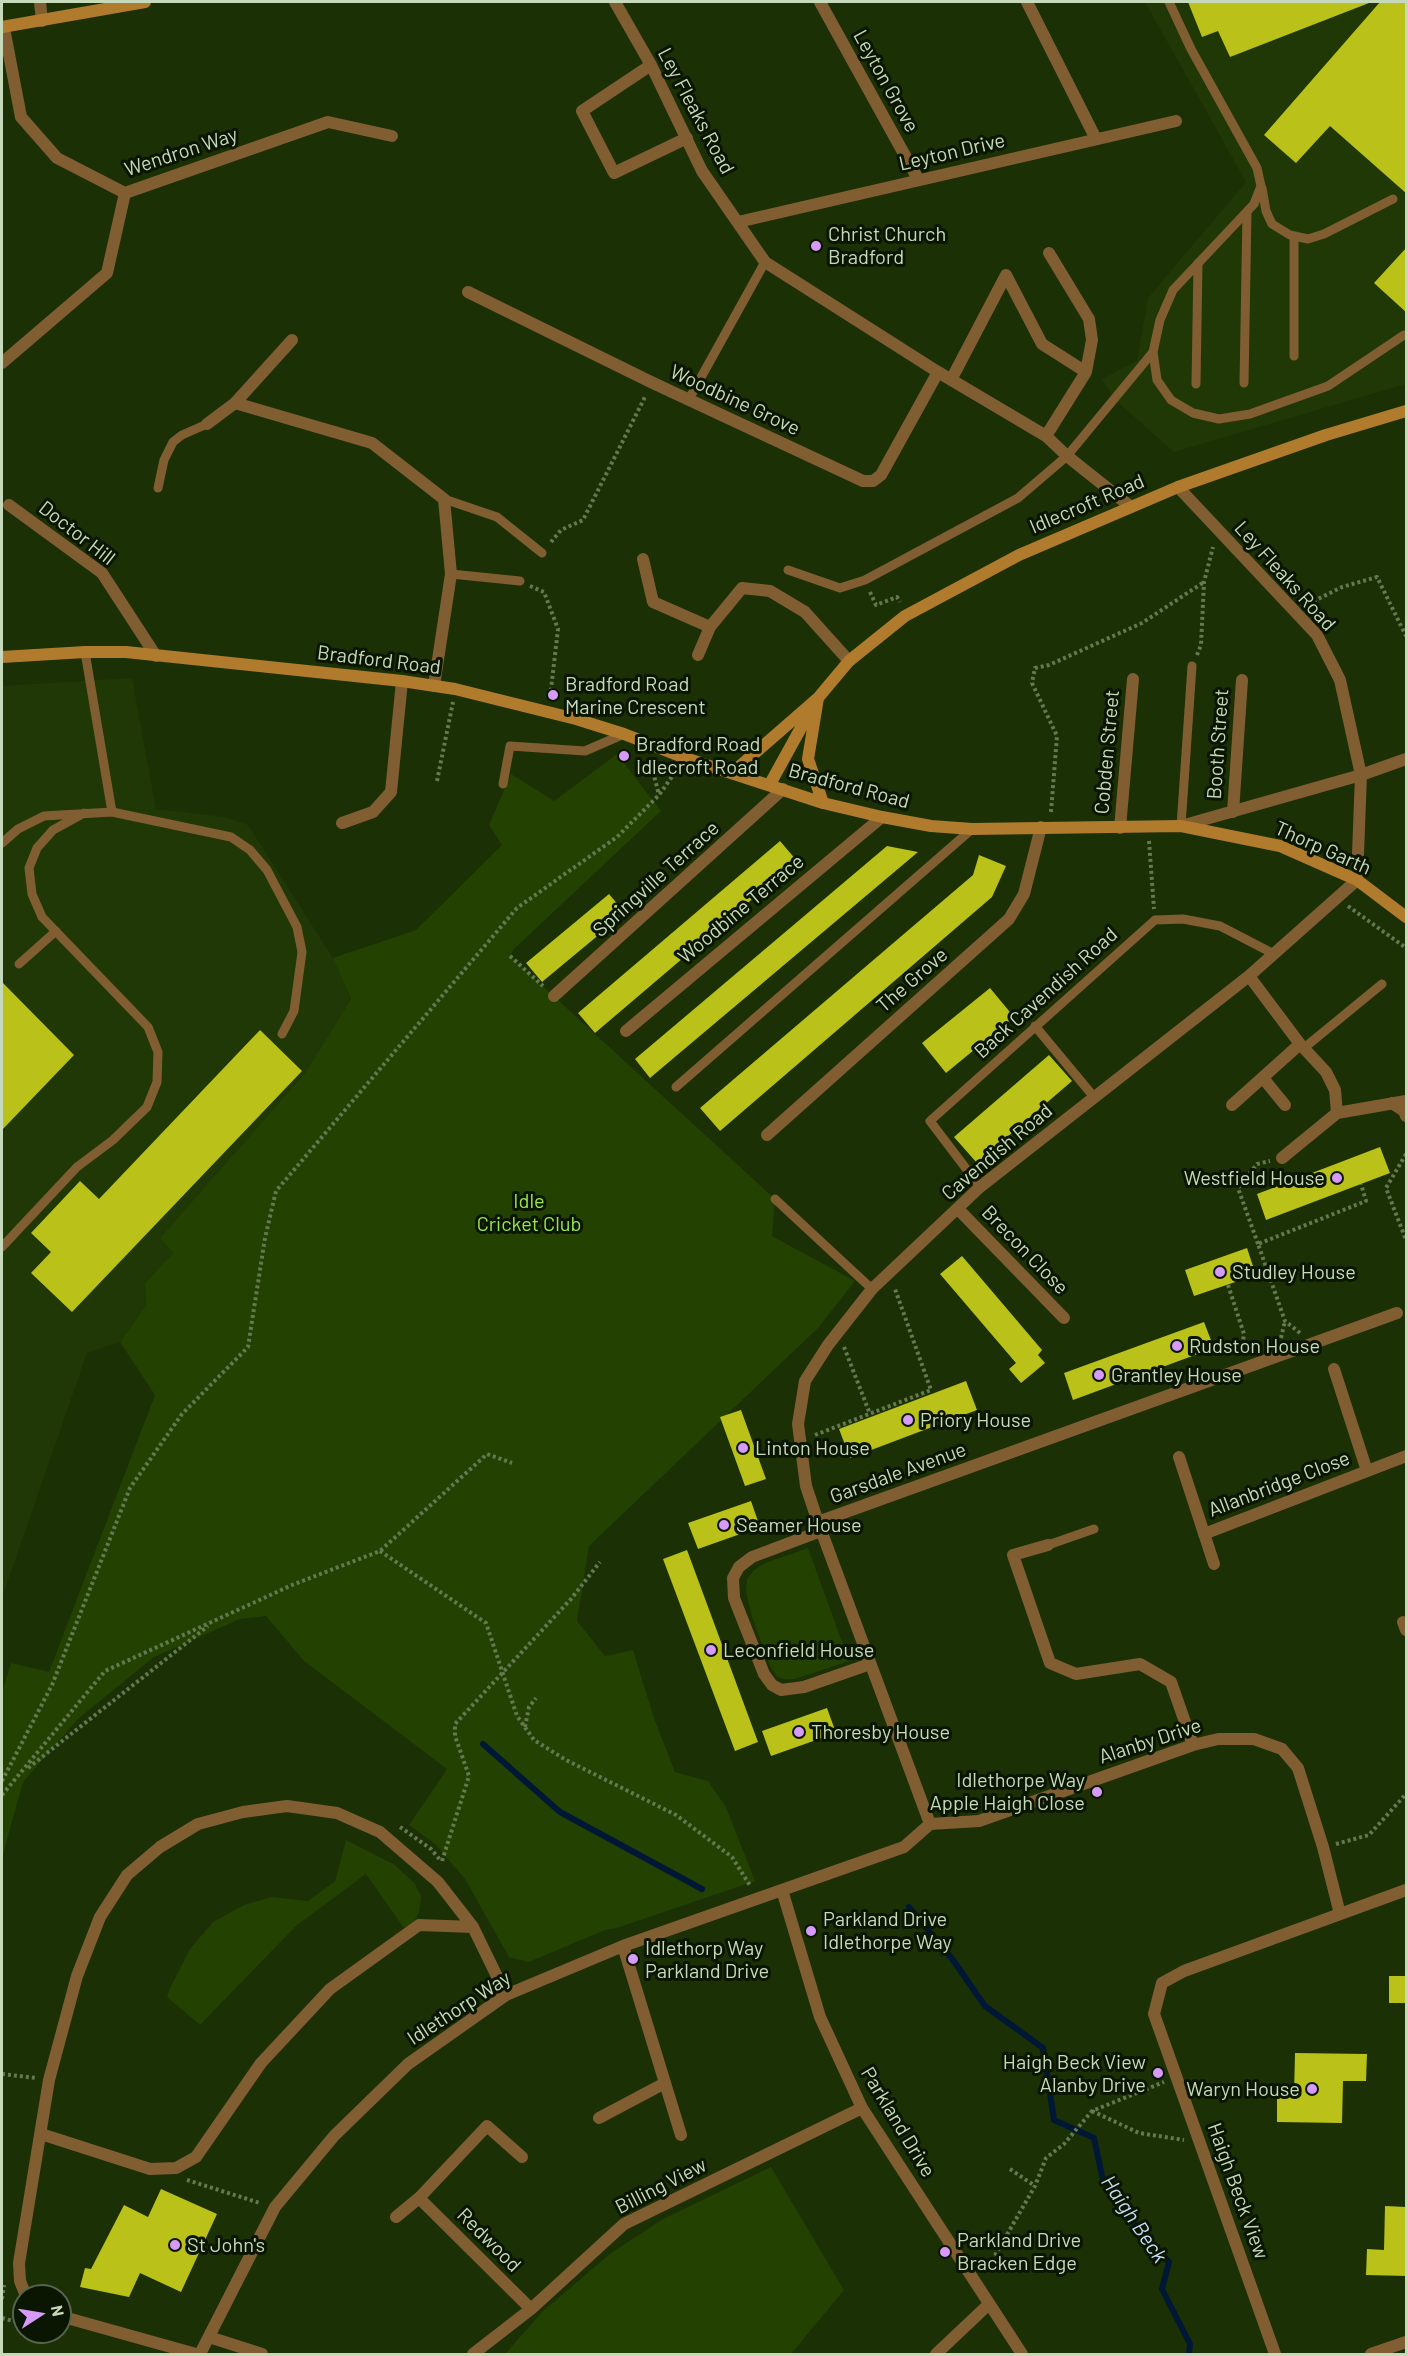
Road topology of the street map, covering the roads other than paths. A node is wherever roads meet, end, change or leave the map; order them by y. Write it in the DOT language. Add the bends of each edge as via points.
graph roads {
  1 [pos="40,2"];
  2 [pos="145,2"];
  3 [pos="615,2"];
  4 [pos="820,2"];
  5 [pos="1027,2"];
  6 [pos="1169,2"];
  7 [pos="42,21"];
  8 [pos="2,28"];
  9 [pos="651,65"];
  10 [pos="1176,121"];
  11 [pos="392,136"];
  12 [pos="687,138"];
  13 [pos="1096,139"];
  14 [pos="918,179"];
  15 [pos="1261,186"];
  16 [pos="125,193"];
  17 [pos="1393,199"];
  18 [pos="1247,212"];
  19 [pos="738,222"];
  20 [pos="1294,236"];
  21 [pos="1049,253"];
  22 [pos="765,262"];
  23 [pos="1198,263"];
  24 [pos="468,292"];
  25 [pos="1404,335"];
  26 [pos="292,340"];
  27 [pos="1153,352"];
  28 [pos="1294,356"];
  29 [pos="2,363"];
  30 [pos="938,372"];
  31 [pos="1086,372"];
  32 [pos="951,380"];
  33 [pos="1244,383"];
  34 [pos="1196,384"];
  35 [pos="689,399"];
  36 [pos="235,403"];
  37 [pos="1407,411"];
  38 [pos="207,424"];
  39 [pos="1046,436"];
  40 [pos="1067,456"];
  41 [pos="1178,487"];
  42 [pos="158,488"];
  43 [pos="444,499"];
  44 [pos="9,505"];
  45 [pos="1131,507"];
  46 [pos="542,553"];
  47 [pos="644,559"];
  48 [pos="788,570"];
  49 [pos="451,574"];
  50 [pos="520,581"];
  51 [pos="710,627"];
  52 [pos="85,652"];
  53 [pos="698,655"];
  54 [pos="156,656"];
  55 [pos="2,657"];
  56 [pos="849,661"];
  57 [pos="1192,666"];
  58 [pos="1133,679"];
  59 [pos="1242,680"];
  60 [pos="402,681"];
  61 [pos="434,686"];
  62 [pos="818,698"];
  63 [pos="624,734"];
  64 [pos="1407,759"];
  65 [pos="732,773"];
  66 [pos="1361,775"];
  67 [pos="503,784"];
  68 [pos="770,784"];
  69 [pos="783,789"];
  70 [pos="823,803"];
  71 [pos="112,812"];
  72 [pos="1233,812"];
  73 [pos="84,813"];
  74 [pos="882,817"];
  75 [pos="342,823"];
  76 [pos="1181,826"];
  77 [pos="1046,827"];
  78 [pos="1120,828"];
  79 [pos="972,829"];
  80 [pos="2,843"];
  81 [pos="1357,880"];
  82 [pos="1405,911"];
  83 [pos="56,931"];
  84 [pos="1274,954"];
  85 [pos="20,964"];
  86 [pos="1249,976"];
  87 [pos="1382,984"];
  88 [pos="554,996"];
  89 [pos="1035,1026"];
  90 [pos="626,1031"];
  91 [pos="282,1034"];
  92 [pos="1302,1046"];
  93 [pos="1263,1078"];
  94 [pos="676,1087"];
  95 [pos="1094,1097"];
  96 [pos="1407,1101"];
  97 [pos="1392,1103"];
  98 [pos="1232,1105"];
  99 [pos="1285,1105"];
  100 [pos="1337,1113"];
  101 [pos="1407,1116"];
  102 [pos="767,1135"];
  103 [pos="1282,1158"];
  104 [pos="980,1187"];
  105 [pos="775,1199"];
  106 [pos="958,1209"];
  107 [pos="2,1247"];
  108 [pos="872,1289"];
  109 [pos="1397,1313"];
  110 [pos="1064,1318"];
  111 [pos="1334,1369"];
  112 [pos="1407,1456"];
  113 [pos="1179,1457"];
  114 [pos="1367,1471"];
  115 [pos="819,1527"];
  116 [pos="1094,1529"];
  117 [pos="1204,1534"];
  118 [pos="1048,1545"];
  119 [pos="1214,1564"];
  120 [pos="870,1664"];
  121 [pos="1193,1745"];
  122 [pos="930,1824"];
  123 [pos="782,1890"];
  124 [pos="1407,1890"];
  125 [pos="1340,1914"];
  126 [pos="473,1927"];
  127 [pos="622,1946"];
  128 [pos="506,1995"];
  129 [pos="665,2082"];
  130 [pos="862,2108"];
  131 [pos="599,2118"];
  132 [pos="41,2134"];
  133 [pos="681,2135"];
  134 [pos="522,2157"];
  135 [pos="419,2198"];
  136 [pos="396,2217"];
  137 [pos="21,2284"];
  138 [pos="989,2304"];
  139 [pos="531,2309"];
  140 [pos="72,2319"];
  141 [pos="209,2337"];
  142 [pos="1407,2342"];
  143 [pos="198,2355"];
  144 [pos="262,2355"];
  145 [pos="473,2355"];
  146 [pos="936,2355"];
  147 [pos="1022,2355"];
  148 [pos="1275,2355"];
  149 [pos="1371,2355"];
  1 -- 7 [label="street"];
  2 -- 7 [label="street"];
  3 -- 9 [label="street, Ley Fleaks Road"];
  4 -- 14 [label="street, Leyton Grove"];
  5 -- 13 [label="street"];
  6 -- 15 [label="lane" via="1191,50 1257,168"];
  7 -- 8 [label="street"];
  8 -- 16 [label="street, Wendron Way" via="21,117 57,158"];
  9 -- 12 [label="street, Ley Fleaks Road"];
  9 -- 12 [label="street" via="582,111 614,172"];
  10 -- 13 [label="street, Leyton Drive"];
  11 -- 16 [label="street, Wendron Way" via="328,122"];
  12 -- 19 [label="street, Ley Fleaks Road" via="702,171"];
  13 -- 14 [label="street, Leyton Drive"];
  14 -- 19 [label="street, Leyton Drive"];
  15 -- 18 [label="lane"];
  15 -- 20 [label="lane" via="1272,224"];
  16 -- 29 [label="street" via="107,273"];
  17 -- 20 [label="lane" via="1324,234 1308,239"];
  18 -- 23 [label="lane"];
  18 -- 33 [label="lane"];
  19 -- 22 [label="street, Ley Fleaks Road"];
  20 -- 28 [label="lane"];
  21 -- 31 [label="street" via="1089,319 1092,340"];
  22 -- 30 [label="street, Ley Fleaks Road"];
  22 -- 35 [label="lane"];
  23 -- 27 [label="lane" via="1173,290 1160,320"];
  23 -- 34 [label="lane"];
  24 -- 35 [label="street, Woodbine Grove"];
  25 -- 27 [label="lane" via="1328,386 1250,414 1219,419 1193,413 1171,400 1158,380"];
  26 -- 36 [label="street"];
  27 -- 40 [label="lane"];
  30 -- 32 [label="street, Ley Fleaks Road"];
  30 -- 35 [label="street, Woodbine Grove" via="881,475 873,481 863,481"];
  31 -- 32 [label="street" via="1042,344 1006,275"];
  31 -- 39 [label="street"];
  32 -- 39 [label="street, Ley Fleaks Road"];
  36 -- 38 [label="street"];
  36 -- 43 [label="street" via="372,443"];
  37 -- 41 [label="street, Idlecroft Road"];
  38 -- 42 [label="lane" via="173,442"];
  39 -- 40 [label="street, Ley Fleaks Road"];
  40 -- 45 [label="street, Ley Fleaks Road"];
  40 -- 48 [label="lane" via="1018,498 865,580 840,588"];
  41 -- 45 [label="street, Idlecroft Road"];
  41 -- 66 [label="street, Ley Fleaks Road" via="1317,635 1340,680"];
  43 -- 46 [label="lane" via="497,517"];
  43 -- 49 [label="street"];
  44 -- 54 [label="street, Doctor Hill" via="102,573"];
  45 -- 56 [label="street, Idlecroft Road" via="1019,555 906,616"];
  47 -- 51 [label="street" via="653,602"];
  49 -- 50 [label="lane"];
  49 -- 61 [label="street"];
  51 -- 53 [label="street"];
  51 -- 56 [label="street" via="742,588 770,591 805,612"];
  52 -- 54 [label="street, Bradford Road"];
  52 -- 55 [label="street, Bradford Road"];
  52 -- 71 [label="lane"];
  54 -- 60 [label="street, Bradford Road"];
  56 -- 62 [label="street, Idlecroft Road"];
  57 -- 76 [label="lane"];
  58 -- 78 [label="street, Cobden Street"];
  59 -- 72 [label="street, Booth Street"];
  60 -- 61 [label="street, Bradford Road"];
  60 -- 75 [label="street" via="391,792 373,812"];
  61 -- 63 [label="street, Bradford Road"];
  62 -- 65 [label="street, Idlecroft Road"];
  62 -- 68 [label="street, Idlecroft Road"];
  62 -- 70 [label="street" via="808,759"];
  63 -- 65 [label="street, Bradford Road"];
  63 -- 67 [label="lane" via="585,752 510,746"];
  64 -- 66 [label="street, Bradford Road"];
  65 -- 68 [label="street, Bradford Road"];
  66 -- 72 [label="street, Bradford Road"];
  66 -- 81 [label="street, Ley Fleaks Road"];
  68 -- 69 [label="street, Bradford Road"];
  69 -- 70 [label="street, Bradford Road"];
  69 -- 88 [label="street, Springville Terrace"];
  70 -- 74 [label="street, Bradford Road"];
  71 -- 73 [label="lane"];
  71 -- 91 [label="lane" via="231,837 250,850 267,870 297,927 302,952 294,1011"];
  72 -- 76 [label="street, Bradford Road"];
  73 -- 80 [label="lane" via="44,816 18,829"];
  73 -- 83 [label="lane" via="53,830 37,848 29,868 32,894 42,918"];
  74 -- 79 [label="street, Bradford Road"];
  74 -- 90 [label="street, Woodbine Terrace"];
  76 -- 78 [label="street, Bradford Road"];
  76 -- 81 [label="street, Thorp Garth" via="1280,846"];
  77 -- 78 [label="street, Bradford Road"];
  77 -- 79 [label="street, Bradford Road"];
  77 -- 102 [label="street, The Grove" via="1024,894 1009,919"];
  79 -- 94 [label="lane"];
  81 -- 82 [label="street, Thorp Garth"];
  81 -- 84 [label="street, Cavendish Road"];
  83 -- 85 [label="lane"];
  83 -- 107 [label="lane" via="148,1027 158,1052 157,1082 147,1107 114,1140 77,1167"];
  84 -- 86 [label="street, Cavendish Road"];
  84 -- 89 [label="lane, Back Cavendish Road" via="1220,926 1183,919 1155,921"];
  86 -- 92 [label="street"];
  86 -- 95 [label="street, Cavendish Road"];
  87 -- 92 [label="lane"];
  89 -- 95 [label="lane"];
  89 -- 104 [label="lane, Back Cavendish Road" via="930,1121"];
  92 -- 93 [label="street"];
  92 -- 100 [label="street" via="1326,1072 1335,1090"];
  93 -- 98 [label="street"];
  93 -- 99 [label="street"];
  95 -- 104 [label="street, Cavendish Road"];
  96 -- 97 [label="street"];
  97 -- 100 [label="street"];
  97 -- 101 [label="street"];
  100 -- 103 [label="street"];
  104 -- 106 [label="street, Cavendish Road"];
  105 -- 108 [label="lane"];
  106 -- 108 [label="street, Cavendish Road"];
  106 -- 110 [label="street, Brecon Close"];
  108 -- 115 [label="street, Cavendish Road" via="805,1381 798,1424 806,1486"];
  109 -- 115 [label="street, Garsdale Avenue"];
  111 -- 114 [label="street, Allanbridge Close"];
  112 -- 114 [label="street, Allanbridge Close"];
  113 -- 117 [label="street, Allanbridge Close"];
  114 -- 117 [label="street, Allanbridge Close"];
  115 -- 120 [label="street, Cavendish Road"];
  115 -- 120 [label="street" via="752,1557 739,1567 733,1578 735,1598 764,1674 781,1690 804,1687"];
  116 -- 118 [label="lane"];
  117 -- 119 [label="street, Allanbridge Close"];
  118 -- 121 [label="street" via="1013,1555 1050,1663 1076,1674 1140,1664 1171,1682"];
  120 -- 122 [label="street, Cavendish Road"];
  121 -- 122 [label="street, Alanby Drive" via="979,1821"];
  121 -- 125 [label="street, Alanby Drive" via="1218,1739 1254,1739 1282,1749 1298,1768"];
  122 -- 123 [label="street, Idlethorp Way" via="904,1847"];
  123 -- 127 [label="street, Idlethorp Way"];
  123 -- 130 [label="street, Parkland Drive" via="820,2017"];
  124 -- 125 [label="street"];
  125 -- 148 [label="street, Haigh Beck View" via="1184,1971 1162,1983 1154,2014"];
  126 -- 128 [label="street"];
  126 -- 132 [label="street" via="419,1925 330,1989 261,2063 196,2157 176,2168 150,2169"];
  126 -- 132 [label="street" via="438,1882 380,1832 337,1813 287,1806 198,1824 160,1847 128,1875 100,1917 76,1976 49,2080"];
  127 -- 128 [label="street, Idlethorp Way"];
  127 -- 129 [label="street"];
  128 -- 141 [label="street, Idlethorp Way" via="408,2064 334,2136 275,2207"];
  129 -- 131 [label="street"];
  129 -- 133 [label="street"];
  130 -- 138 [label="street, Parkland Drive"];
  130 -- 139 [label="street, Billing View" via="624,2224"];
  132 -- 137 [label="street" via="19,2263"];
  134 -- 135 [label="street" via="487,2126"];
  135 -- 136 [label="street"];
  135 -- 139 [label="street, Redwood"];
  138 -- 146 [label="street"];
  138 -- 147 [label="street, Parkland Drive"];
  139 -- 145 [label="street, Billing View"];
  140 -- 143 [label="street"];
  141 -- 143 [label="street, Idlethorp Way"];
  141 -- 144 [label="street"];
  142 -- 149 [label="street"];
}
